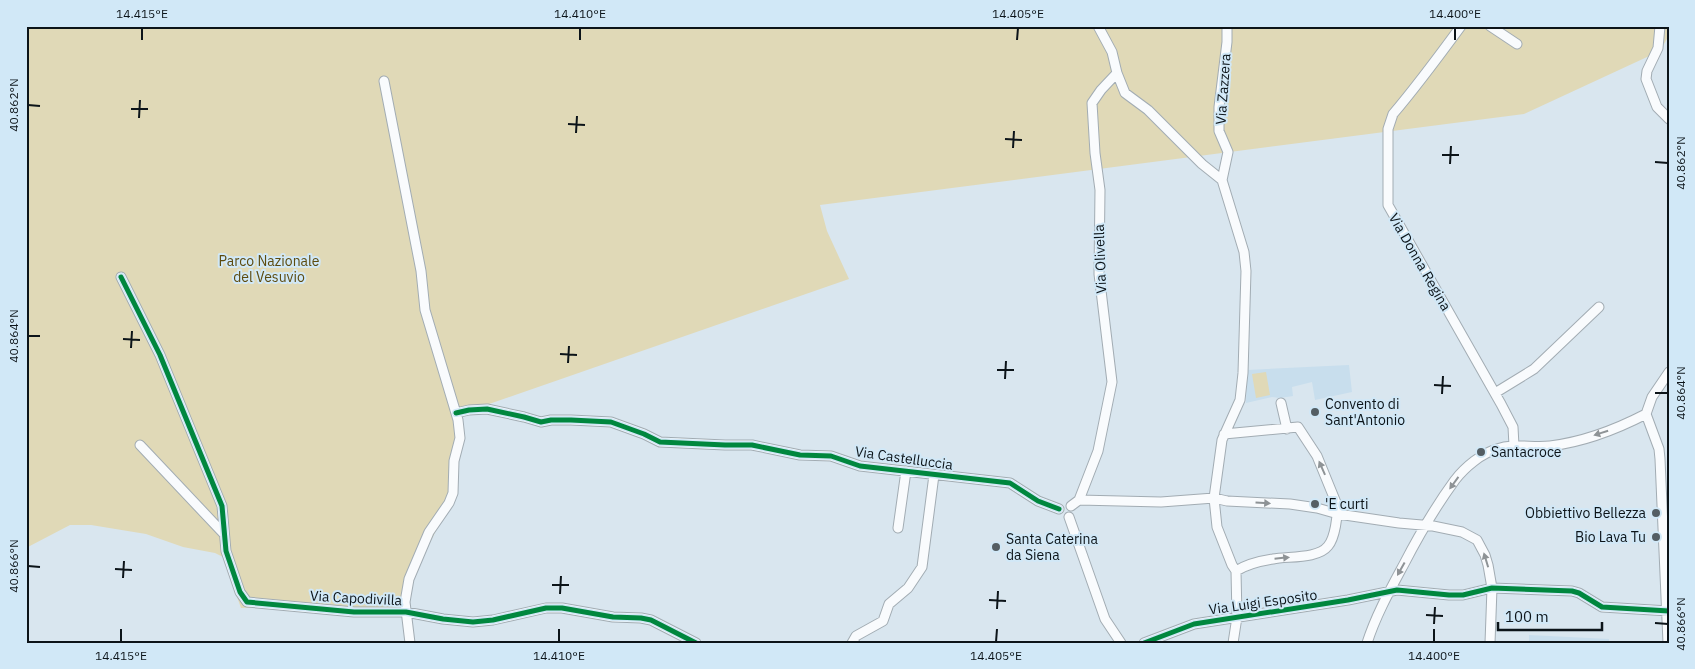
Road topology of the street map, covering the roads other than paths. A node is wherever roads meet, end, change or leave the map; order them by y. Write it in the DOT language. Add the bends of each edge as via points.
graph roads {
  1 [pos="1098,26"];
  2 [pos="1227,26"];
  3 [pos="1460,26"];
  4 [pos="1490,26"];
  5 [pos="1660,26"];
  6 [pos="1517,44"];
  7 [pos="1117,74"];
  8 [pos="384,81"];
  9 [pos="1669,119"];
  10 [pos="1222,180"];
  11 [pos="121,277"];
  12 [pos="1599,307"];
  13 [pos="1669,372"];
  14 [pos="1495,393"];
  15 [pos="1281,403"];
  16 [pos="456,413"];
  17 [pos="1646,414"];
  18 [pos="1287,429"];
  19 [pos="1224,434"];
  20 [pos="140,445"];
  21 [pos="1514,446"];
  22 [pos="906,471"];
  23 [pos="934,475"];
  24 [pos="1214,498"];
  25 [pos="1079,500"];
  26 [pos="1071,506"];
  27 [pos="1060,509"];
  28 [pos="1338,514"];
  29 [pos="1068,517"];
  30 [pos="1424,526"];
  31 [pos="898,528"];
  32 [pos="224,534"];
  33 [pos="1666,565"];
  34 [pos="1236,571"];
  35 [pos="1492,588"];
  36 [pos="1388,592"];
  37 [pos="1668,611"];
  38 [pos="406,612"];
  39 [pos="1237,617"];
  40 [pos="410,643"];
  41 [pos="696,643"];
  42 [pos="852,643"];
  43 [pos="1121,643"];
  44 [pos="1144,643"];
  45 [pos="1233,643"];
  46 [pos="1367,643"];
  47 [pos="1490,643"];
  48 [pos="1668,643"];
  1 -- 7 [label="street" via="1112,52"];
  2 -- 10 [label="street, Via Zazzera" via="1219,107 1219,131 1228,152"];
  3 -- 14 [label="street, Via Donna Regina" via="1390,120 1388,205"];
  4 -- 6 [label="street"];
  5 -- 9 [label="street" via="1658,48 1647,70 1646,80 1657,107"];
  7 -- 10 [label="street" via="1125,94 1148,110"];
  7 -- 25 [label="street, Via Olivella" via="1092,104 1100,190 1098,274 1112,382 1098,451"];
  8 -- 16 [label="street" via="425,310"];
  10 -- 19 [label="street" via="1244,252 1246,271 1240,400"];
  11 -- 32 [label="street" via="160,354 203,457 222,506"];
  12 -- 14 [label="street" via="1534,369"];
  13 -- 17 [label="street" via="1652,397"];
  14 -- 21 [label="street, Via Donna Regina" via="1513,427"];
  15 -- 18 [label="street"];
  16 -- 22 [label="street, Via Castelluccia" via="487,409 541,422 610,422 660,442 752,445 800,455 831,456 860,466"];
  16 -- 38 [label="street" via="460,438 454,461 453,493 430,532 409,579"];
  17 -- 21 [label="street, one-way" via="1625,425 1569,442 1538,447"];
  17 -- 33 [label="street" via="1659,449"];
  18 -- 19 [label="street"];
  28 -- 18 [label="street, one-way" via="1332,490 1317,456 1298,427"];
  19 -- 24 [label="street"];
  20 -- 32 [label="street"];
  21 -- 30 [label="street, one-way" via="1486,453 1472,464 1456,479"];
  22 -- 23 [label="street, Via Castelluccia"];
  22 -- 31 [label="street"];
  23 -- 27 [label="street, Via Castelluccia" via="1010,483 1044,504"];
  23 -- 42 [label="street" via="922,567 908,588 889,604 883,621 856,636"];
  24 -- 25 [label="street" via="1161,502"];
  24 -- 28 [label="street, one-way" via="1302,505"];
  24 -- 34 [label="street" via="1215,522"];
  25 -- 26 [label="street"];
  26 -- 27 [label="street" via="1063,504"];
  26 -- 29 [label="street" via="1072,512"];
  27 -- 29 [label="street" via="1061,515"];
  28 -- 30 [label="street"];
  34 -- 28 [label="street, one-way" via="1270,559 1323,550 1328,546"];
  29 -- 43 [label="street" via="1102,613"];
  35 -- 30 [label="street, one-way" via="1485,555 1477,540 1462,532"];
  30 -- 36 [label="street, one-way"];
  32 -- 38 [label="street, Via Capodivilla" via="226,551 240,592 247,602 354,612"];
  33 -- 37 [label="street"];
  34 -- 39 [label="street"];
  35 -- 36 [label="street, Via Luigi Esposito" via="1463,595"];
  35 -- 37 [label="street, Via Luigi Esposito" via="1572,591 1602,607"];
  35 -- 47 [label="street"];
  36 -- 39 [label="street, Via Luigi Esposito"];
  36 -- 46 [label="street"];
  37 -- 48 [label="street"];
  38 -- 40 [label="street"];
  38 -- 41 [label="street, Via Capodivilla" via="472,622 562,608 651,620"];
  39 -- 44 [label="street, Via Luigi Esposito" via="1194,624"];
  39 -- 45 [label="street"];
}
